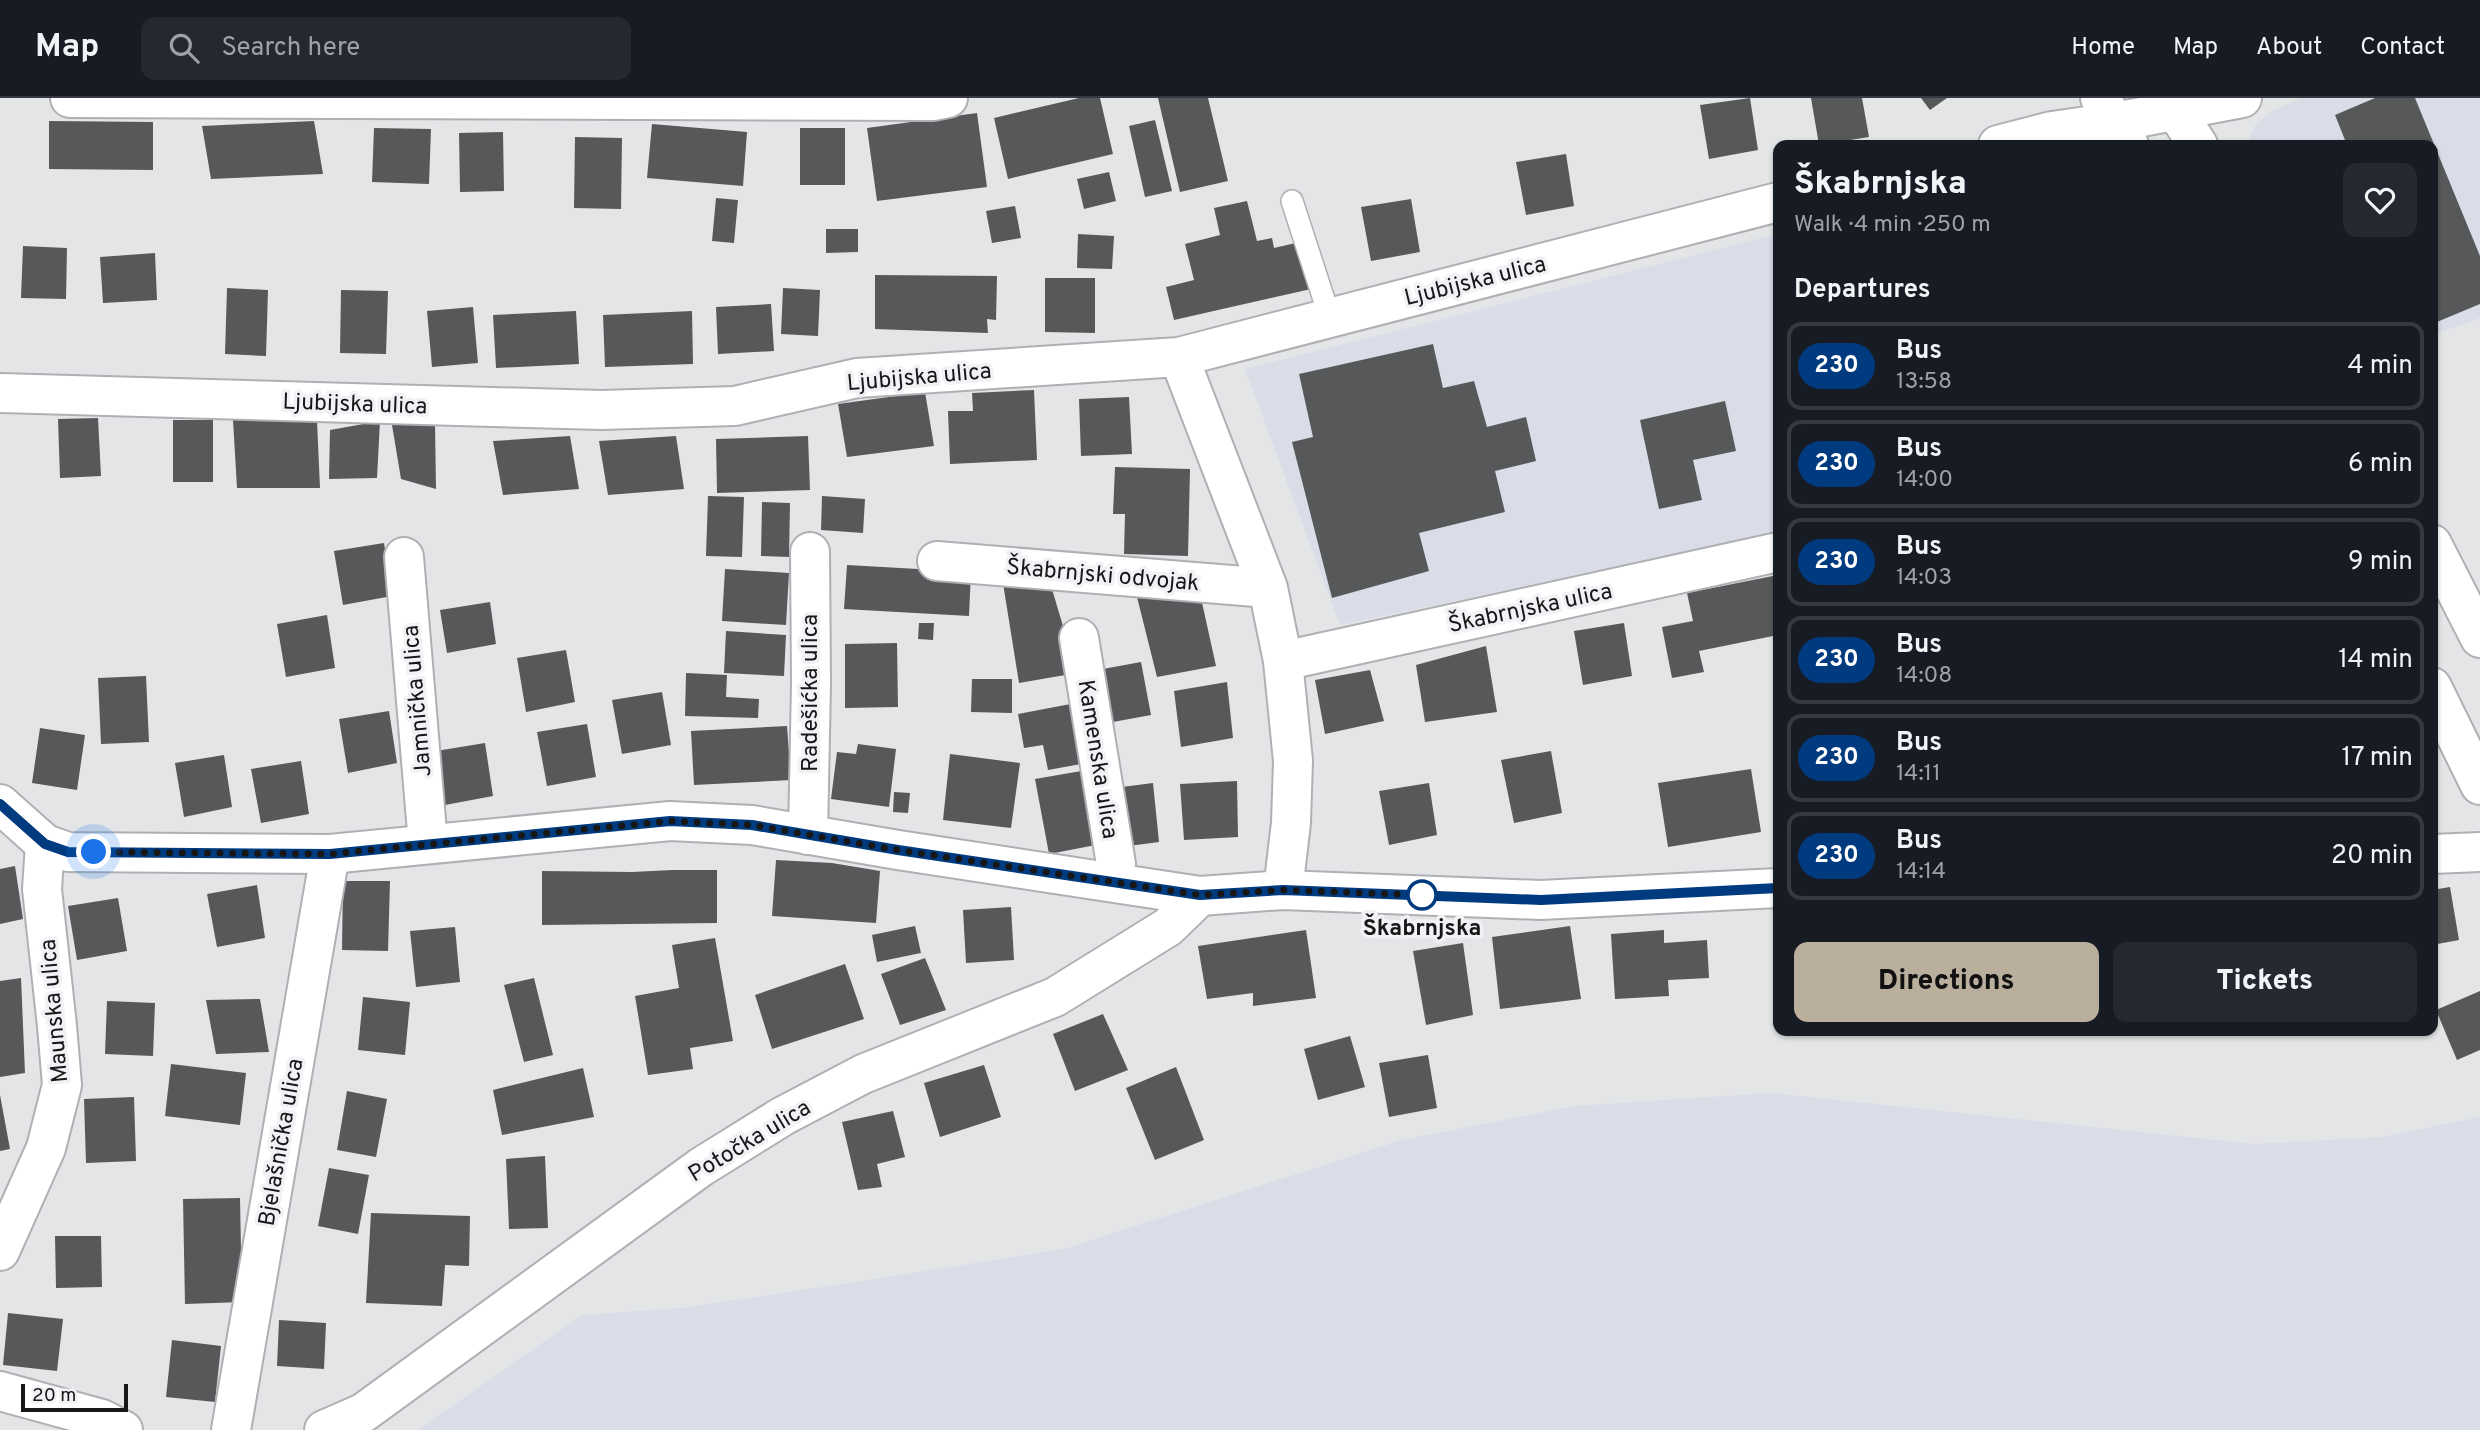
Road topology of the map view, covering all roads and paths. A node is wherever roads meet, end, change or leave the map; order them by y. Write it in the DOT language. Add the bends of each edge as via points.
graph roads {
  1 [pos="69,98"];
  2 [pos="948,98"];
  3 [pos="2242,98"];
  4 [pos="2172,105"];
  5 [pos="2115,122"];
  6 [pos="2017,140"];
  7 [pos="2195,140"];
  8 [pos="1292,201"];
  9 [pos="1773,203"];
  10 [pos="1330,318"];
  11 [pos="1179,357"];
  12 [pos="0,393"];
  13 [pos="810,552"];
  14 [pos="1773,553"];
  15 [pos="2438,556"];
  16 [pos="404,557"];
  17 [pos="937,561"];
  18 [pos="1268,588"];
  19 [pos="1079,638"];
  20 [pos="2480,638"];
  21 [pos="1283,661"];
  22 [pos="2438,699"];
  23 [pos="2480,785"];
  24 [pos="0,804"];
  25 [pos="808,835"];
  26 [pos="45,844"];
  27 [pos="428,845"];
  28 [pos="2480,852"];
  29 [pos="330,854"];
  30 [pos="2438,854"];
  31 [pos="1112,881"];
  32 [pos="1773,888"];
  33 [pos="1283,890"];
  34 [pos="1200,895"];
  35 [pos="0,1251"];
  36 [pos="0,1391"];
  37 [pos="123,1430"];
  38 [pos="231,1430"];
  39 [pos="324,1430"];
  1 -- 2 [label="street"];
  3 -- 4 [label="street"];
  4 -- 5 [label="street"];
  4 -- 7 [label="street"];
  5 -- 6 [label="street"];
  8 -- 10 [label="lane"];
  9 -- 10 [label="street, Ljubijska ulica"];
  10 -- 11 [label="street, Ljubijska ulica"];
  11 -- 12 [label="street, Ljubijska ulica" via="857,378 735,406 601,410"];
  11 -- 18 [label="street"];
  13 -- 25 [label="street, Radešićka ulica"];
  14 -- 21 [label="street, Škabrnjska ulica"];
  15 -- 20 [label="street"];
  16 -- 27 [label="street, Jamnička ulica"];
  17 -- 18 [label="street, Škabrnjski odvojak"];
  18 -- 21 [label="street"];
  19 -- 31 [label="street, Kamenska ulica" via="1116,864"];
  21 -- 33 [label="street" via="1293,761"];
  22 -- 23 [label="street"];
  24 -- 26 [label="street"];
  25 -- 27 [label="street" via="752,825 670,821"];
  25 -- 31 [label="street"];
  26 -- 29 [label="street" via="68,852"];
  26 -- 35 [label="street, Maunska ulica" via="41,889 62,1085 46,1148"];
  27 -- 29 [label="street"];
  28 -- 30 [label="street"];
  29 -- 38 [label="street, Bjelašnička ulica"];
  31 -- 34 [label="street"];
  32 -- 33 [label="street" via="1541,900"];
  33 -- 34 [label="street"];
  34 -- 39 [label="street, Potočka ulica" via="1168,927 1055,997 863,1074 748,1138 701,1167 363,1413"];
  36 -- 37 [label="street" via="102,1419"];
}
